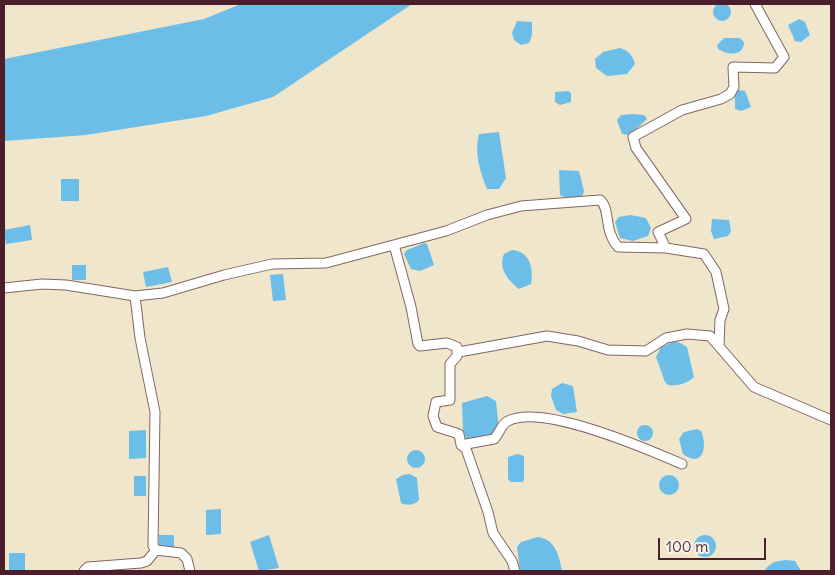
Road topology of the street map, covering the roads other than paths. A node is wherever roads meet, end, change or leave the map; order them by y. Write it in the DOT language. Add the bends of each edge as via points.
graph roads {
  1 [pos="755,4"];
  2 [pos="394,246"];
  3 [pos="666,248"];
  4 [pos="4,288"];
  5 [pos="135,296"];
  6 [pos="719,346"];
  7 [pos="459,352"];
  8 [pos="831,420"];
  9 [pos="461,445"];
  10 [pos="682,464"];
  11 [pos="156,550"];
  12 [pos="84,571"];
  13 [pos="190,571"];
  14 [pos="515,571"];
  1 -- 3 [label="street" via="784,57 776,68 733,67 734,87 730,94 682,110 633,137 636,148 686,218 658,232"];
  2 -- 3 [label="street" via="521,206 600,200 606,209 611,239 618,247"];
  2 -- 5 [label="street" via="326,263 272,264 163,293"];
  2 -- 7 [label="street" via="418,344 453,344"];
  3 -- 6 [label="street" via="704,254 716,272 724,309"];
  4 -- 5 [label="street" via="66,285"];
  5 -- 11 [label="street" via="155,412 153,546"];
  6 -- 7 [label="street" via="710,336 686,334 666,338 646,351 608,350 547,336"];
  6 -- 8 [label="street" via="754,387"];
  7 -- 9 [label="street" via="450,364 450,400 436,402 433,416 438,427 459,434"];
  9 -- 10 [label="street" via="494,438 507,421 544,417 600,432"];
  9 -- 14 [label="street" via="466,449 493,533"];
  11 -- 12 [label="street" via="141,563 88,566"];
  11 -- 13 [label="street" via="182,553"];
}
